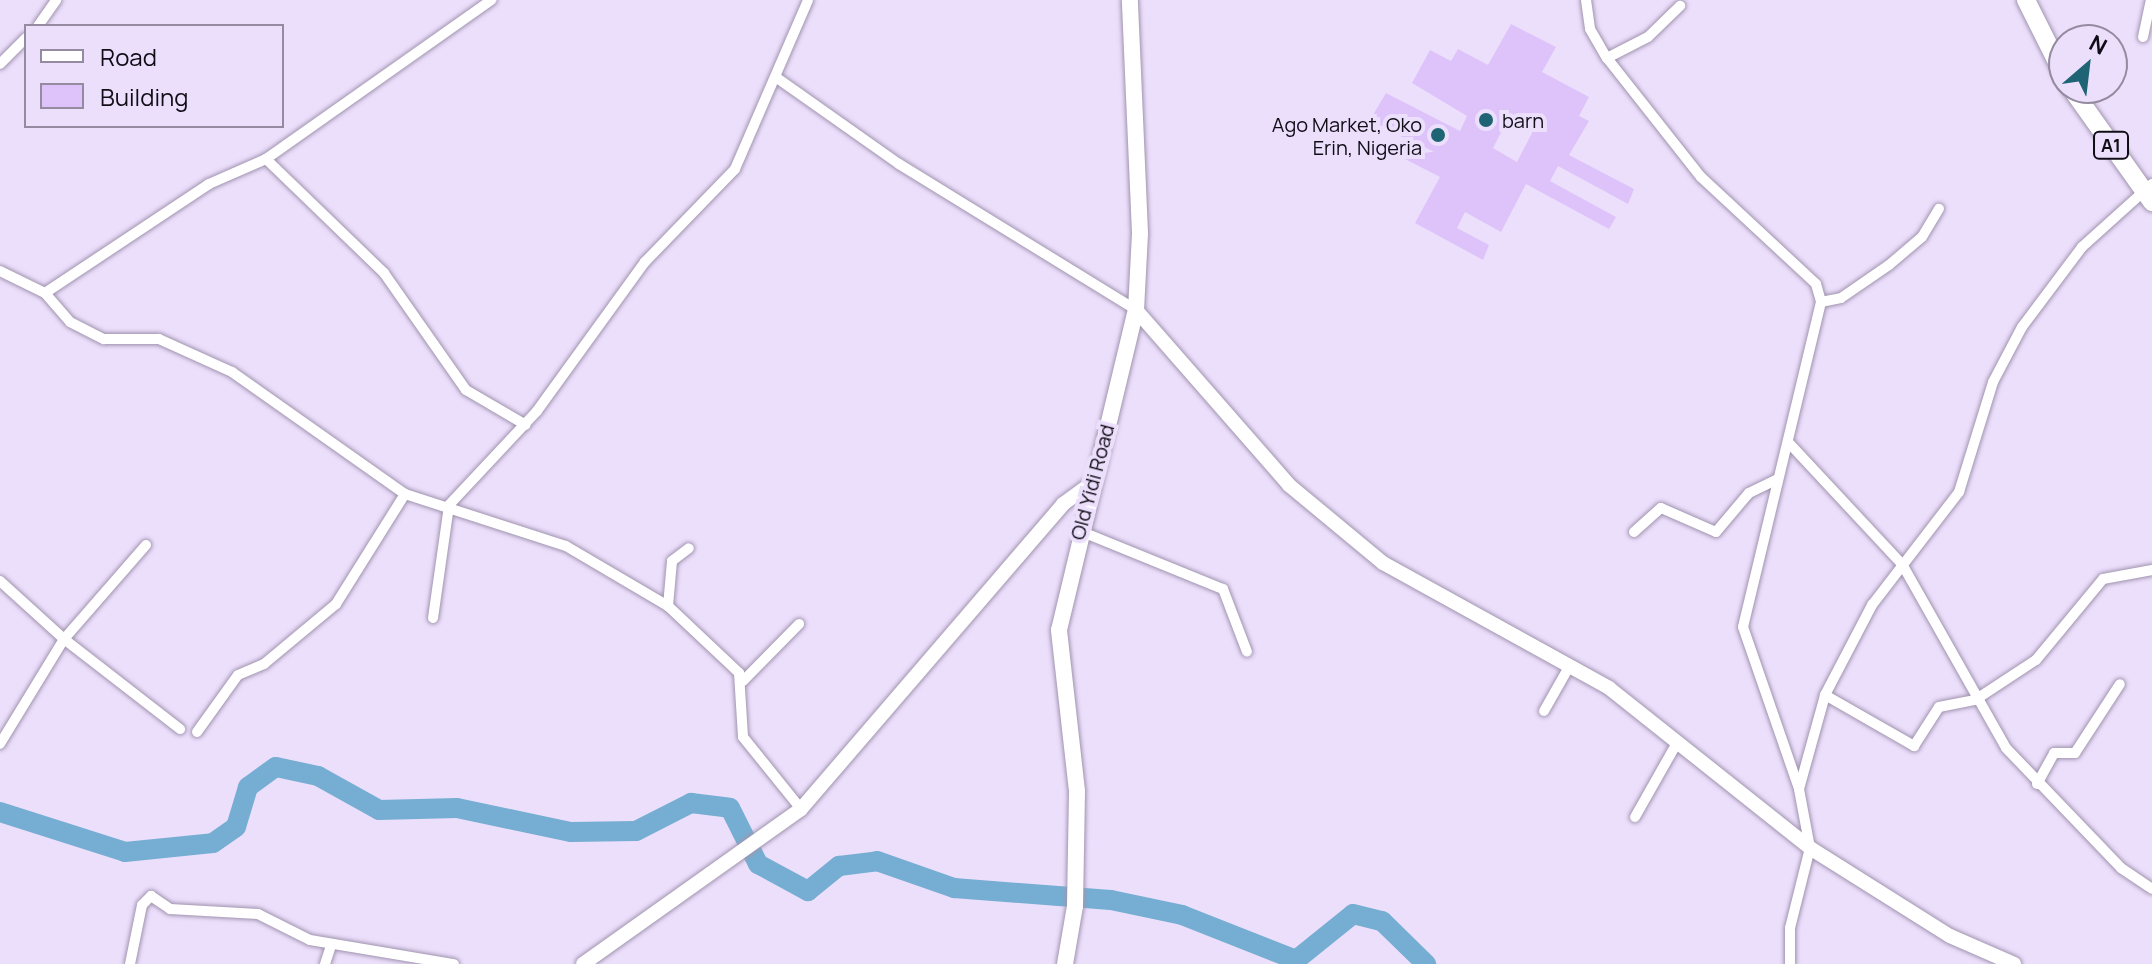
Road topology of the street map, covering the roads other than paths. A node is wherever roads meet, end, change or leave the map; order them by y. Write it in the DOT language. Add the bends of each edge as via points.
graph roads {
  1 [pos="56,0"];
  2 [pos="491,0"];
  3 [pos="808,0"];
  4 [pos="1130,0"];
  5 [pos="1586,0"];
  6 [pos="2026,0"];
  7 [pos="2036,0"];
  8 [pos="2151,0"];
  9 [pos="1680,6"];
  10 [pos="39,24"];
  11 [pos="2049,24"];
  12 [pos="2143,37"];
  13 [pos="24,40"];
  14 [pos="2048,44"];
  15 [pos="1607,58"];
  16 [pos="0,64"];
  17 [pos="777,78"];
  18 [pos="2083,104"];
  19 [pos="2095,104"];
  20 [pos="266,159"];
  21 [pos="2150,190"];
  22 [pos="1939,209"];
  23 [pos="0,271"];
  24 [pos="45,293"];
  25 [pos="1821,302"];
  26 [pos="1136,310"];
  27 [pos="526,425"];
  28 [pos="1789,443"];
  29 [pos="1778,479"];
  30 [pos="1092,483"];
  31 [pos="405,494"];
  32 [pos="449,505"];
  33 [pos="1078,530"];
  34 [pos="1634,532"];
  35 [pos="146,545"];
  36 [pos="689,548"];
  37 [pos="1902,564"];
  38 [pos="2152,570"];
  39 [pos="0,581"];
  40 [pos="668,606"];
  41 [pos="433,618"];
  42 [pos="799,624"];
  43 [pos="64,639"];
  44 [pos="1247,652"];
  45 [pos="1569,667"];
  46 [pos="743,681"];
  47 [pos="2120,684"];
  48 [pos="1825,695"];
  49 [pos="1975,700"];
  50 [pos="1544,711"];
  51 [pos="180,729"];
  52 [pos="197,732"];
  53 [pos="1678,741"];
  54 [pos="0,744"];
  55 [pos="2037,784"];
  56 [pos="1799,789"];
  57 [pos="801,809"];
  58 [pos="1635,817"];
  59 [pos="1810,848"];
  60 [pos="2152,889"];
  61 [pos="331,945"];
  62 [pos="130,964"];
  63 [pos="325,964"];
  64 [pos="454,964"];
  65 [pos="583,964"];
  66 [pos="1065,964"];
  67 [pos="1790,964"];
  68 [pos="2014,964"];
  1 -- 10 [label="street"];
  2 -- 20 [label="street"];
  3 -- 17 [label="street" via="794,18"];
  4 -- 26 [label="main road, Old Yidi Road" via="1140,233"];
  5 -- 15 [label="street" via="1590,29"];
  6 -- 14 [label="highway"];
  7 -- 11 [label="highway"];
  8 -- 12 [label="street"];
  9 -- 15 [label="street" via="1648,37"];
  13 -- 16 [label="street"];
  15 -- 25 [label="street" via="1701,177 1816,284"];
  17 -- 26 [label="street" via="899,164"];
  17 -- 27 [label="street" via="735,169 626,284"];
  18 -- 21 [label="highway, A1"];
  19 -- 21 [label="highway, A1"];
  20 -- 24 [label="street" via="209,184"];
  20 -- 27 [label="street" via="384,273 466,390"];
  21 -- 37 [label="street" via="2082,247 2022,327 1993,382 1959,492"];
  22 -- 25 [label="street" via="1922,237 1889,265 1841,298"];
  23 -- 24 [label="street"];
  24 -- 31 [label="street" via="70,322 104,339 159,339 232,372"];
  25 -- 28 [label="street"];
  26 -- 30 [label="main road, Old Yidi Road"];
  26 -- 45 [label="street" via="1289,485 1337,529 1433,595"];
  27 -- 32 [label="street"];
  28 -- 29 [label="street"];
  28 -- 37 [label="street"];
  29 -- 34 [label="street" via="1749,493 1716,532 1661,508"];
  29 -- 56 [label="street" via="1743,627"];
  30 -- 33 [label="main road, Old Yidi Road"];
  30 -- 57 [label="street" via="1063,504"];
  31 -- 32 [label="street"];
  31 -- 52 [label="street" via="336,604 264,664 238,675"];
  32 -- 40 [label="street" via="566,546"];
  32 -- 41 [label="street"];
  33 -- 44 [label="street" via="1223,589"];
  33 -- 66 [label="main road, Old Yidi Road" via="1059,630 1077,791 1075,906"];
  35 -- 43 [label="street"];
  36 -- 40 [label="street" via="670,568"];
  37 -- 48 [label="street" via="1853,636"];
  37 -- 49 [label="street"];
  38 -- 49 [label="street" via="2103,579 2036,660"];
  39 -- 43 [label="street"];
  40 -- 46 [label="street"];
  42 -- 46 [label="street"];
  43 -- 51 [label="street"];
  43 -- 54 [label="street"];
  45 -- 50 [label="street"];
  45 -- 53 [label="street"];
  46 -- 57 [label="street" via="743,737"];
  47 -- 55 [label="street" via="2075,753 2054,753"];
  48 -- 49 [label="street" via="1909,748 1939,707"];
  48 -- 56 [label="street"];
  49 -- 55 [label="street"];
  53 -- 58 [label="street"];
  53 -- 59 [label="street"];
  55 -- 60 [label="street"];
  56 -- 59 [label="street"];
  57 -- 65 [label="street" via="765,841"];
  59 -- 67 [label="street" via="1790,928"];
  59 -- 68 [label="street" via="1950,936"];
  61 -- 62 [label="street" via="283,932 258,914 170,909 151,896 142,905"];
  61 -- 63 [label="street"];
  61 -- 64 [label="street"];
}
